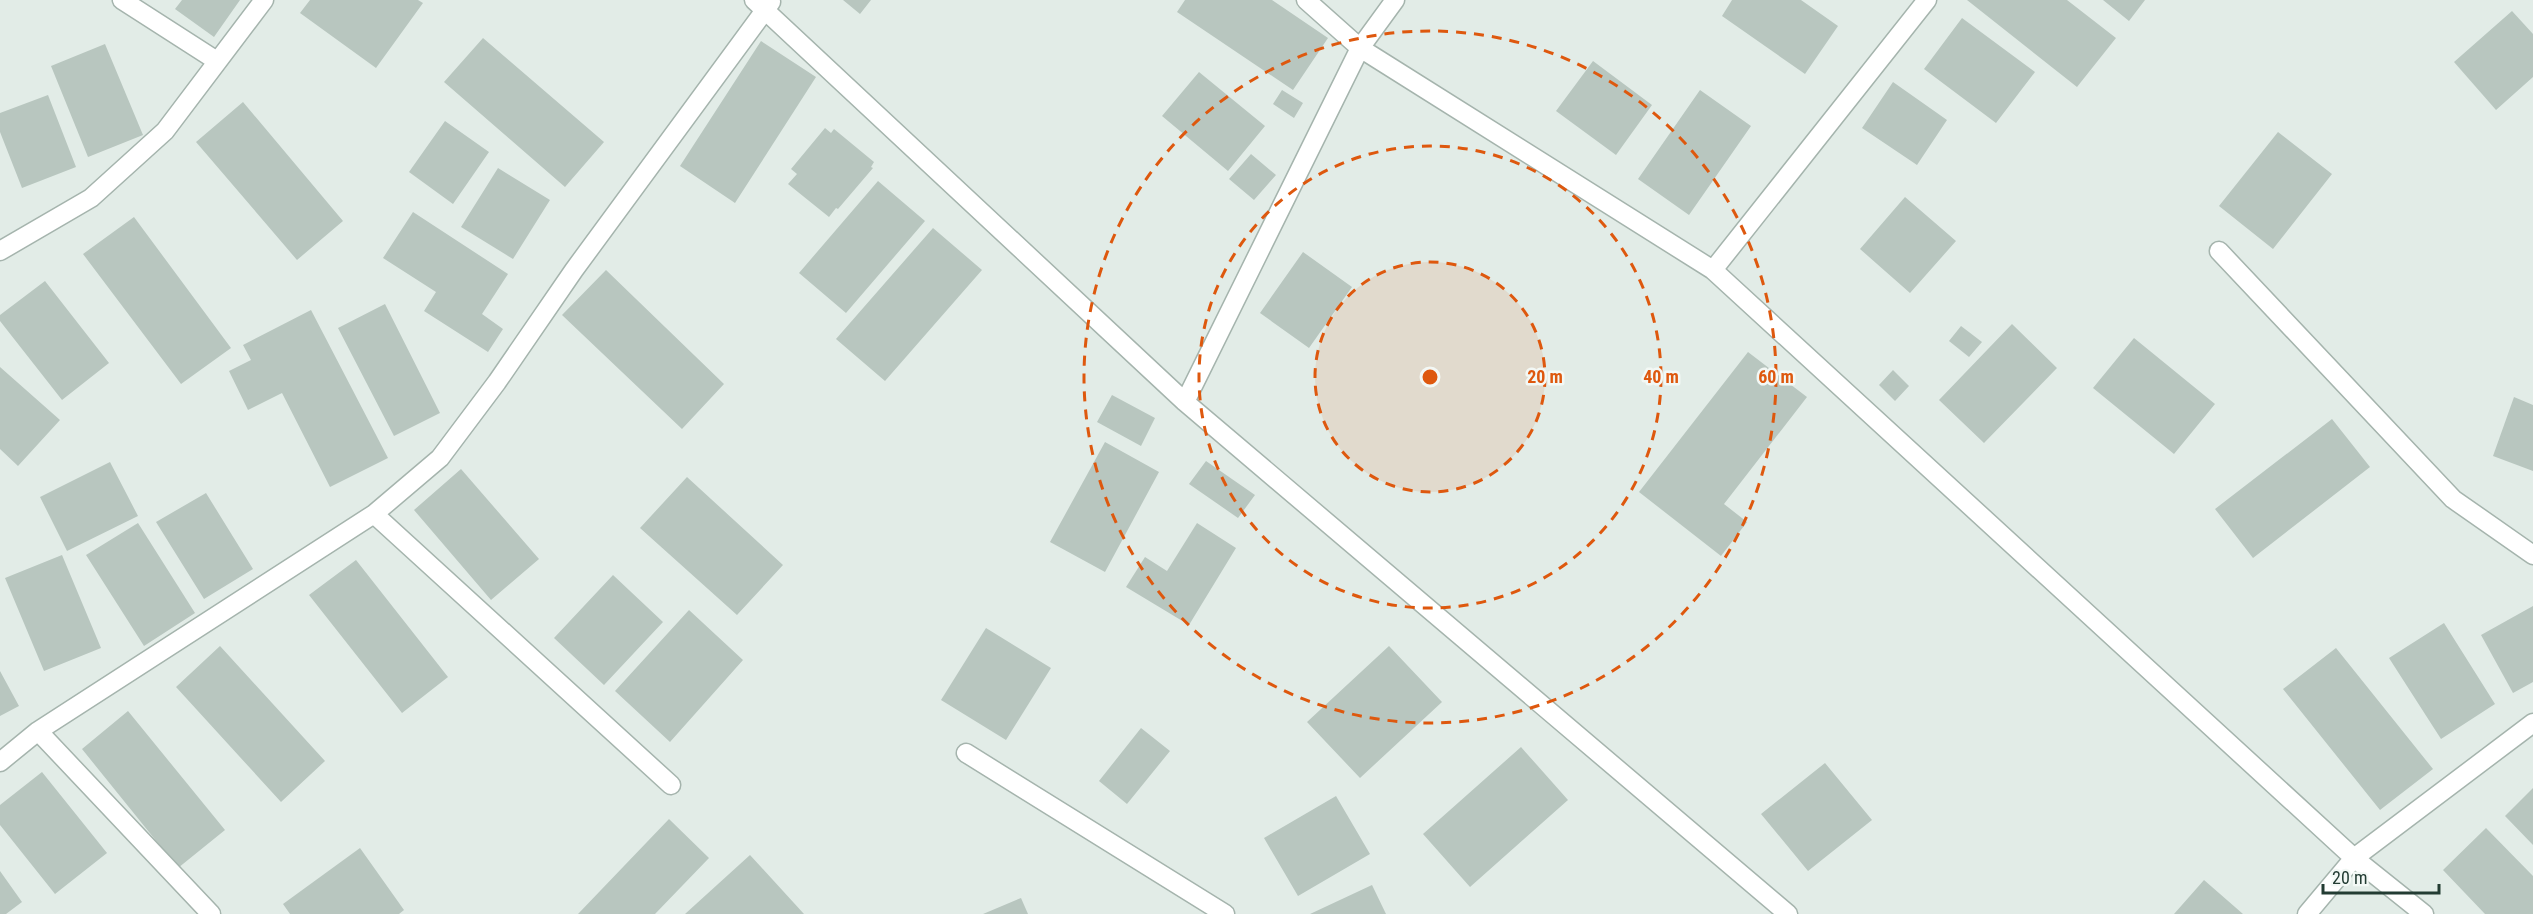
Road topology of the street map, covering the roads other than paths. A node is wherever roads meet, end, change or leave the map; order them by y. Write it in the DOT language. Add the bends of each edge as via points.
graph roads {
  1 [pos="122,0"];
  2 [pos="264,0"];
  3 [pos="1306,0"];
  4 [pos="1395,0"];
  5 [pos="1927,0"];
  6 [pos="764,3"];
  7 [pos="1360,48"];
  8 [pos="218,61"];
  9 [pos="0,251"];
  10 [pos="2219,251"];
  11 [pos="1713,270"];
  12 [pos="1185,402"];
  13 [pos="374,514"];
  14 [pos="2533,555"];
  15 [pos="2533,723"];
  16 [pos="38,731"];
  17 [pos="966,753"];
  18 [pos="0,762"];
  19 [pos="672,785"];
  20 [pos="2354,858"];
  21 [pos="211,914"];
  22 [pos="1225,914"];
  23 [pos="1788,914"];
  24 [pos="2307,914"];
  25 [pos="2424,914"];
  1 -- 8 [label="street"];
  2 -- 8 [label="street"];
  3 -- 7 [label="street"];
  4 -- 7 [label="street"];
  5 -- 11 [label="street"];
  6 -- 12 [label="street"];
  6 -- 13 [label="street" via="440,458"];
  7 -- 11 [label="street"];
  7 -- 12 [label="street"];
  8 -- 9 [label="street" via="165,131 92,198"];
  10 -- 14 [label="street" via="2453,499"];
  11 -- 20 [label="street"];
  12 -- 23 [label="street"];
  13 -- 16 [label="street"];
  13 -- 19 [label="street"];
  15 -- 20 [label="street"];
  16 -- 18 [label="street"];
  16 -- 21 [label="street"];
  17 -- 22 [label="street"];
  20 -- 24 [label="street"];
  20 -- 25 [label="street"];
}
